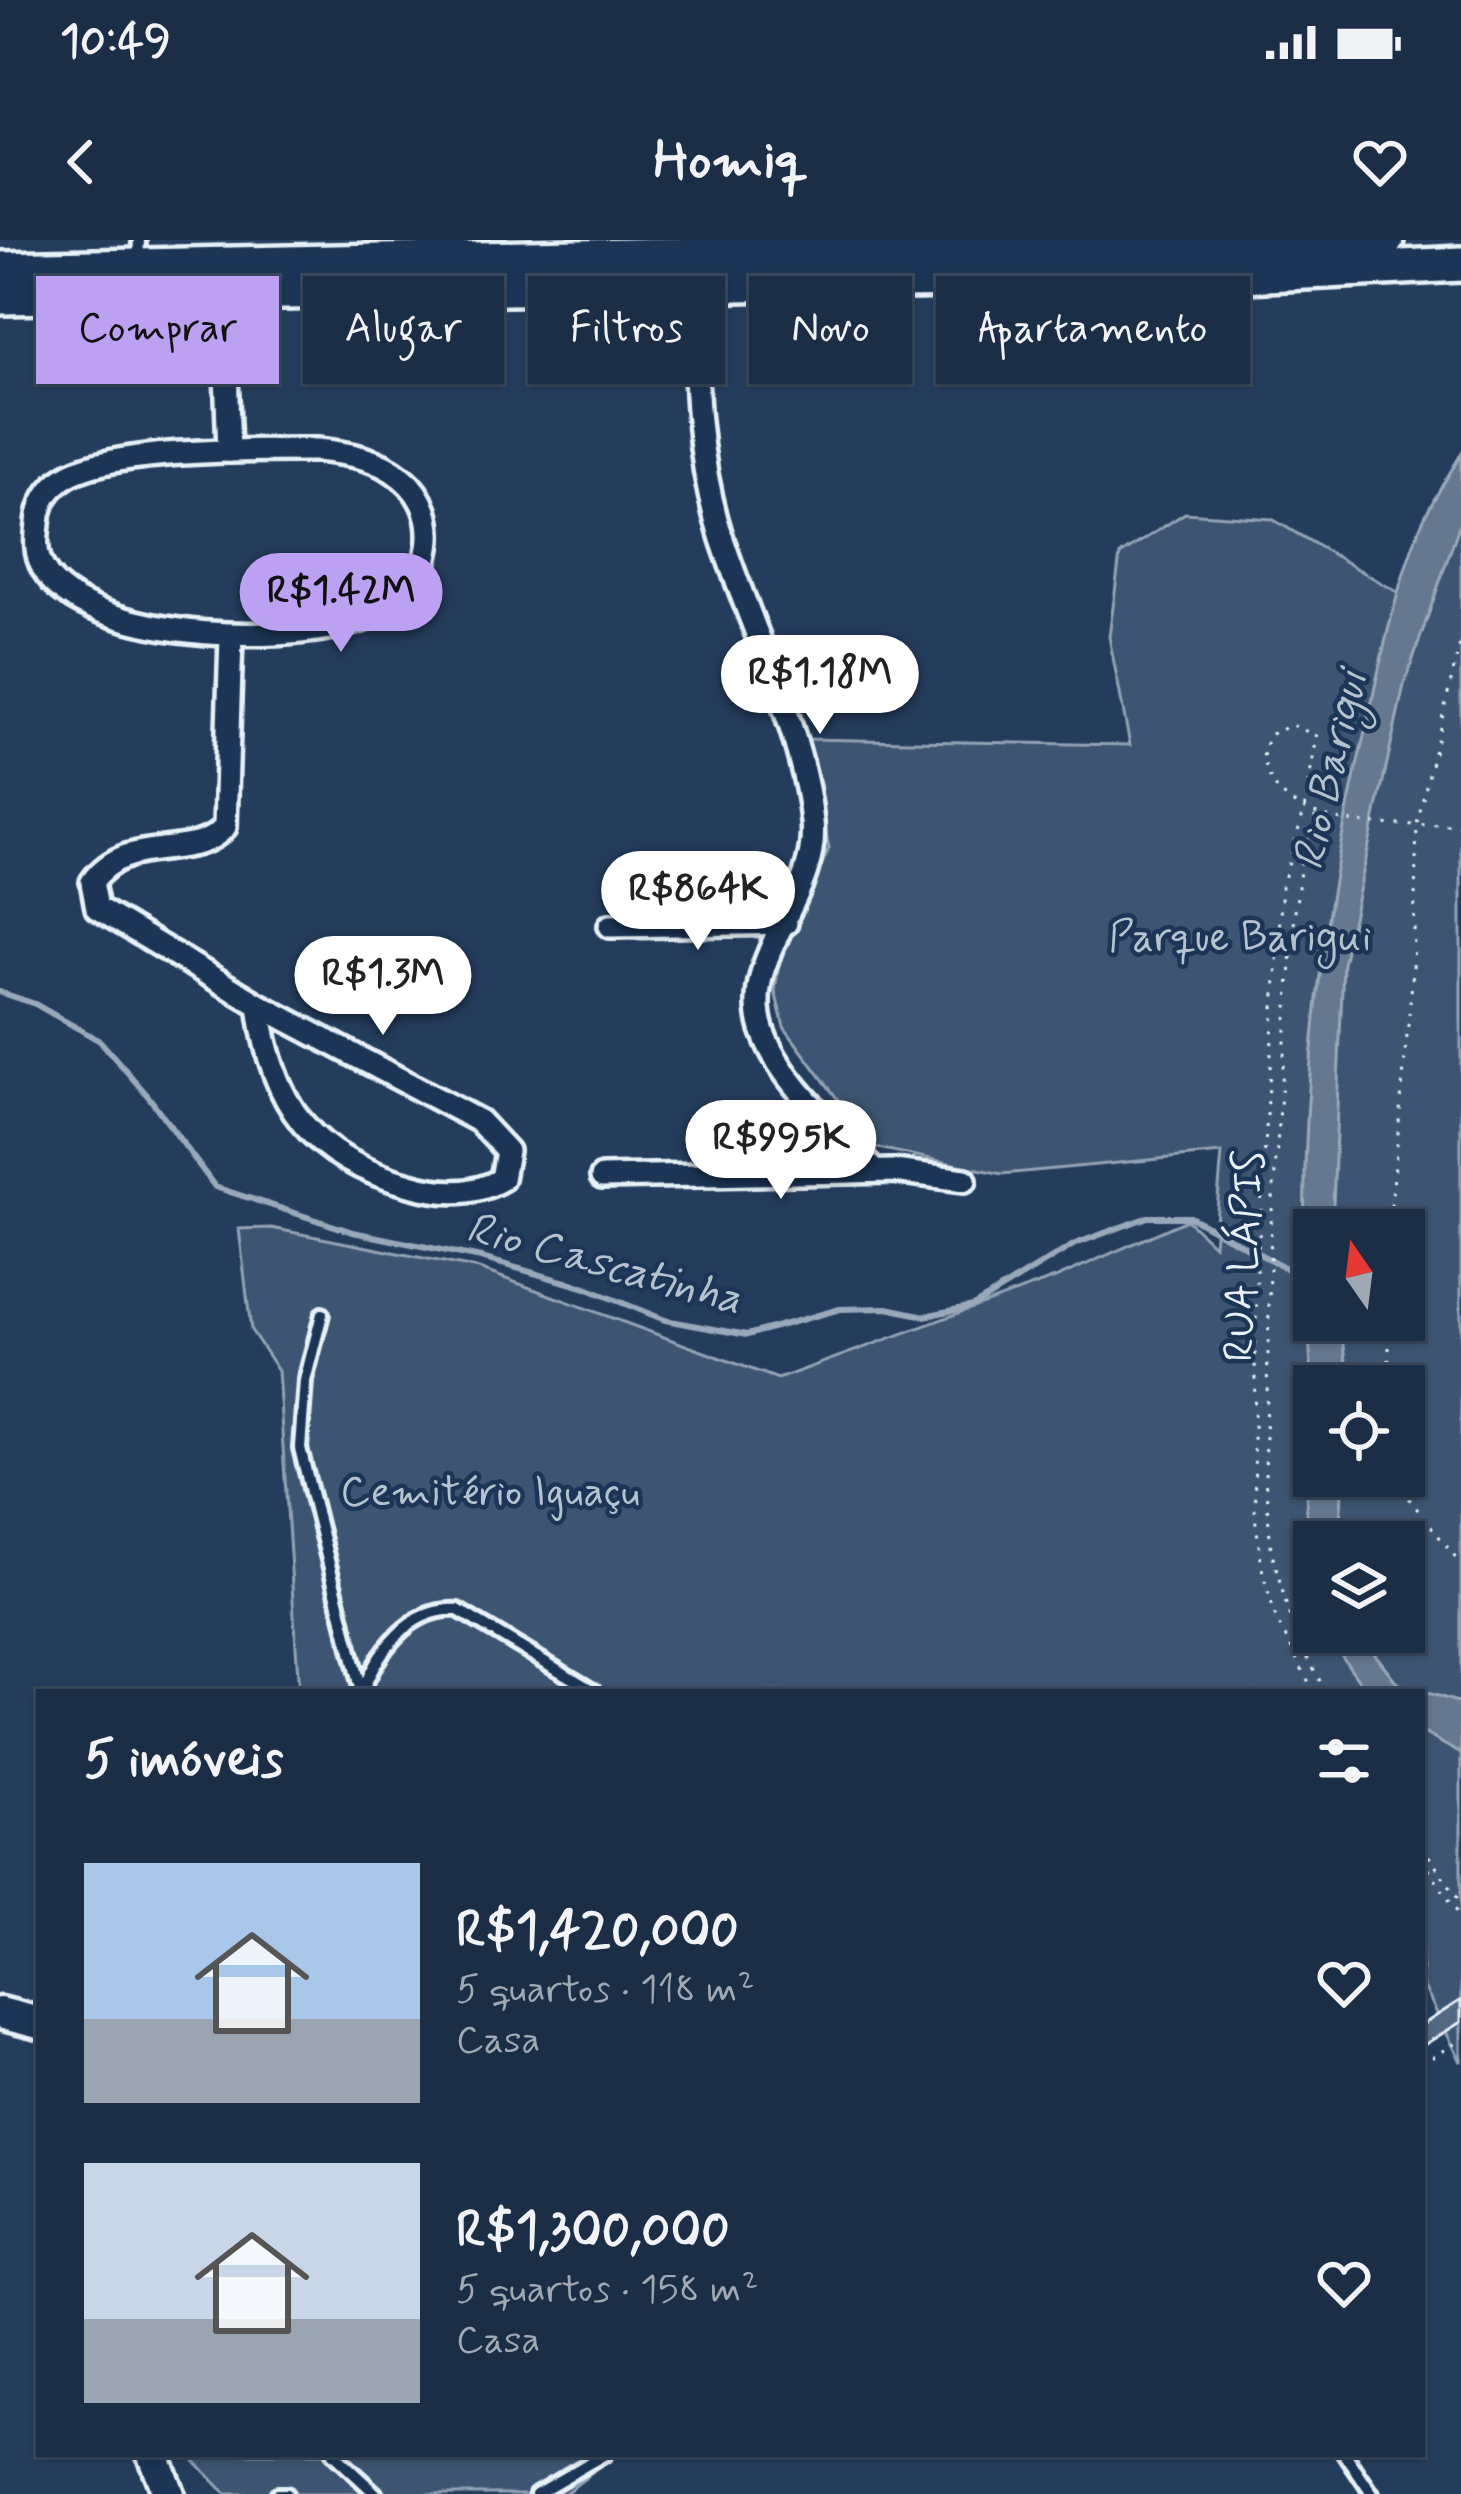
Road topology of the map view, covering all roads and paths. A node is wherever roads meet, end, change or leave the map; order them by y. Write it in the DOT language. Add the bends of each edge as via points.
graph roads {
  1 [pos="1085,244"];
  2 [pos="893,246"];
  3 [pos="1373,248"];
  4 [pos="138,253"];
  5 [pos="300,263"];
  6 [pos="1461,264"];
  7 [pos="188,266"];
  8 [pos="0,269"];
  9 [pos="182,276"];
  10 [pos="238,276"];
  11 [pos="725,283"];
  12 [pos="528,287"];
  13 [pos="279,292"];
  14 [pos="0,296"];
  15 [pos="36,296"];
  16 [pos="226,384"];
  17 [pos="699,384"];
  18 [pos="229,451"];
  19 [pos="231,637"];
  20 [pos="1461,639"];
  21 [pos="1304,811"];
  22 [pos="1317,814"];
  23 [pos="1418,824"];
  24 [pos="1461,825"];
  25 [pos="786,923"];
  26 [pos="610,926"];
  27 [pos="259,1005"];
  28 [pos="874,1171"];
  29 [pos="602,1177"];
  30 [pos="965,1180"];
  31 [pos="1391,1209"];
  32 [pos="322,1314"];
  33 [pos="1408,1497"];
  34 [pos="1461,1564"];
  35 [pos="360,1689"];
  36 [pos="362,1689"];
  37 [pos="590,1689"];
  38 [pos="1312,1689"];
  39 [pos="1324,1689"];
  40 [pos="1425,1850"];
  41 [pos="1425,1863"];
  42 [pos="1461,1903"];
  43 [pos="1461,1918"];
  44 [pos="0,2013"];
  45 [pos="36,2023"];
  46 [pos="1461,2040"];
  47 [pos="1425,2062"];
  48 [pos="153,2457"];
  49 [pos="336,2457"];
  50 [pos="600,2457"];
  51 [pos="1347,2457"];
  52 [pos="168,2494"];
  53 [pos="376,2494"];
  54 [pos="536,2494"];
  55 [pos="1372,2494"];
  1 -- 2 [label="main road"];
  1 -- 3 [label="main road"];
  2 -- 5 [label="main road"];
  3 -- 6 [label="main road"];
  3 -- 11 [label="main road" via="1299,273"];
  4 -- 7 [label="main road"];
  4 -- 8 [label="main road"];
  5 -- 7 [label="main road"];
  5 -- 10 [label="main road"];
  7 -- 9 [label="main road"];
  12 -- 13 [label="main road"];
  14 -- 15 [label="main road"];
  16 -- 18 [label="street"];
  17 -- 25 [label="street" via="702,461 720,534 813,825 809,871"];
  18 -- 19 [label="street" via="65,476 47,493 36,545 52,581 104,610"];
  18 -- 19 [label="street" via="316,450 374,461 417,494 431,541 408,593 387,609 319,630"];
  19 -- 27 [label="street" via="226,827 200,842 119,857 92,882 92,895 109,918"];
  20 -- 23 [label="path"];
  21 -- 21 [label="path" via="1317,736 1292,725 1271,734 1264,759 1284,795"];
  21 -- 22 [label="path"];
  21 -- 38 [label="path" via="1282,886 1254,1431 1260,1555 1276,1619"];
  22 -- 23 [label="path"];
  22 -- 39 [label="path, RUA LÁPIS" via="1295,912 1270,1224 1264,1479 1271,1550 1294,1634"];
  23 -- 24 [label="path"];
  23 -- 31 [label="path"];
  25 -- 26 [label="street"];
  25 -- 28 [label="street" via="760,977 761,1026 784,1066"];
  27 -- 27 [label="street" via="275,1082 318,1142 342,1161 421,1188 459,1192 502,1180 507,1151 479,1120"];
  28 -- 29 [label="street"];
  28 -- 30 [label="street"];
  32 -- 35 [label="lane" via="300,1448"];
  33 -- 34 [label="path"];
  36 -- 37 [label="lane" via="377,1655 439,1609 458,1610"];
  40 -- 42 [label="path"];
  41 -- 43 [label="path"];
  44 -- 45 [label="main road"];
  46 -- 47 [label="path"];
  48 -- 52 [label="main road"];
  49 -- 53 [label="lane"];
  50 -- 54 [label="lane"];
  51 -- 55 [label="lane"];
}
